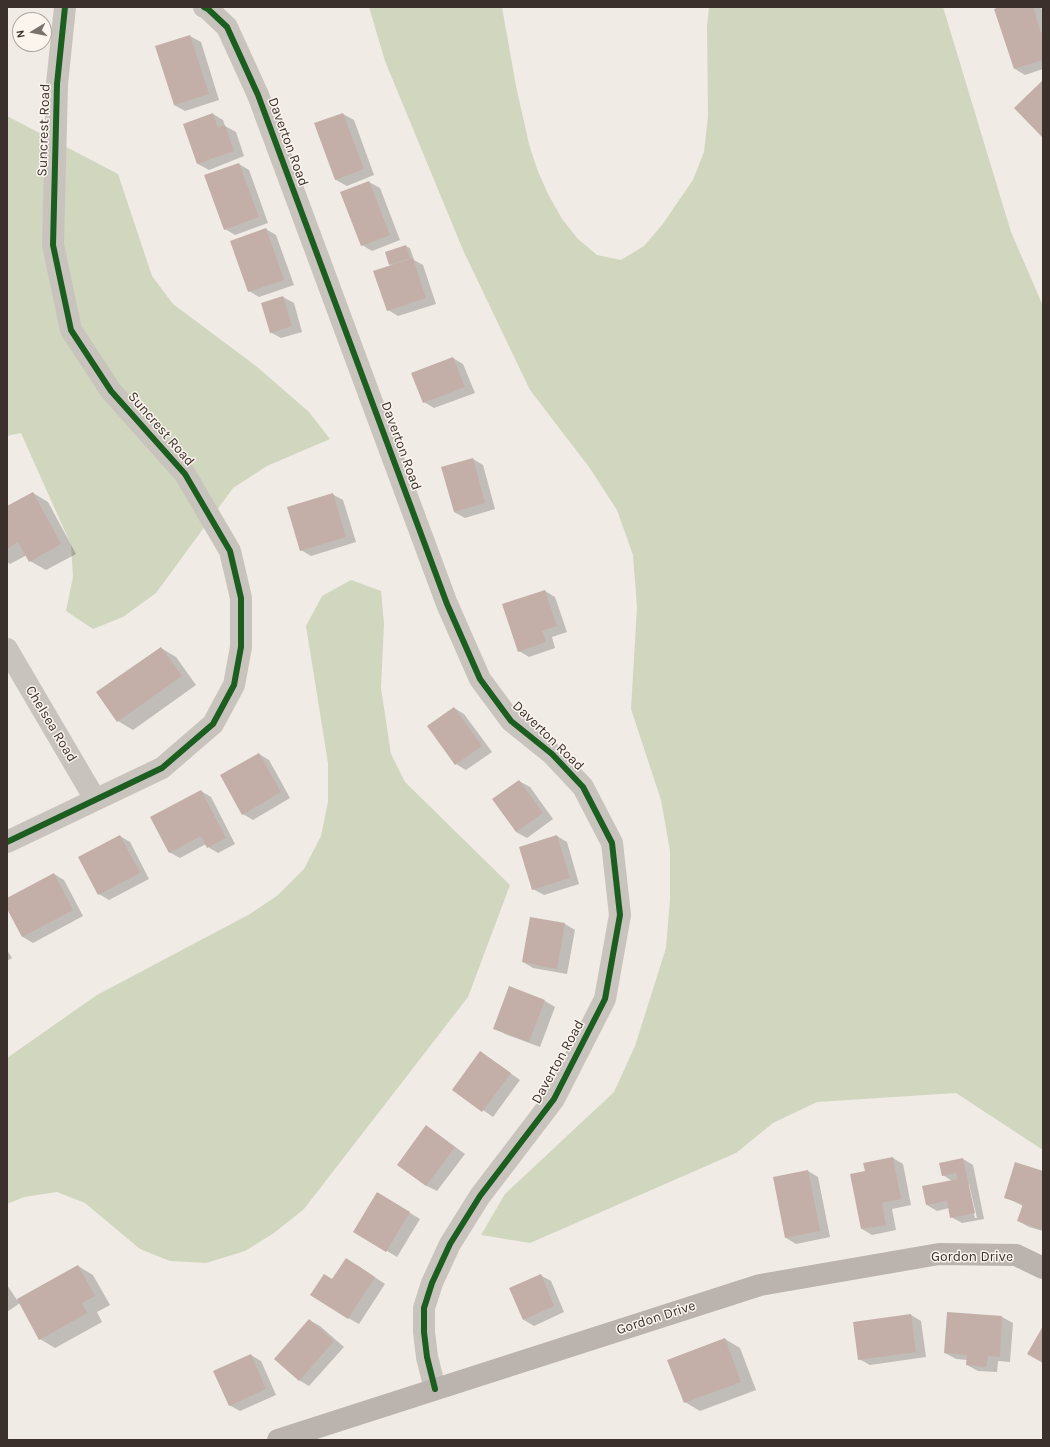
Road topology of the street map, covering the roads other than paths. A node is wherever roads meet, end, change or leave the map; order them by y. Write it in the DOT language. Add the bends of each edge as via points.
graph roads {
  1 [pos="65,7"];
  2 [pos="204,7"];
  3 [pos="7,649"];
  4 [pos="95,799"];
  5 [pos="7,842"];
  6 [pos="1043,1268"];
  7 [pos="435,1389"];
  8 [pos="278,1440"];
  1 -- 4 [label="street, Suncrest Road" via="57,84 53,245 72,330 111,391 185,474 230,551 241,598 241,647 234,685 213,724 162,768"];
  2 -- 7 [label="street, Daverton Road" via="227,27 258,94 447,604 480,679 512,721 552,754 583,787 612,843 620,915 606,1000 554,1099 480,1196 450,1244 432,1283 424,1308 424,1332"];
  3 -- 4 [label="street, Chelsea Road"];
  4 -- 5 [label="street, Suncrest Road"];
  6 -- 7 [label="street, Gordon Drive" via="1016,1255 939,1254 760,1285"];
  7 -- 8 [label="street, Gordon Drive"];
}
